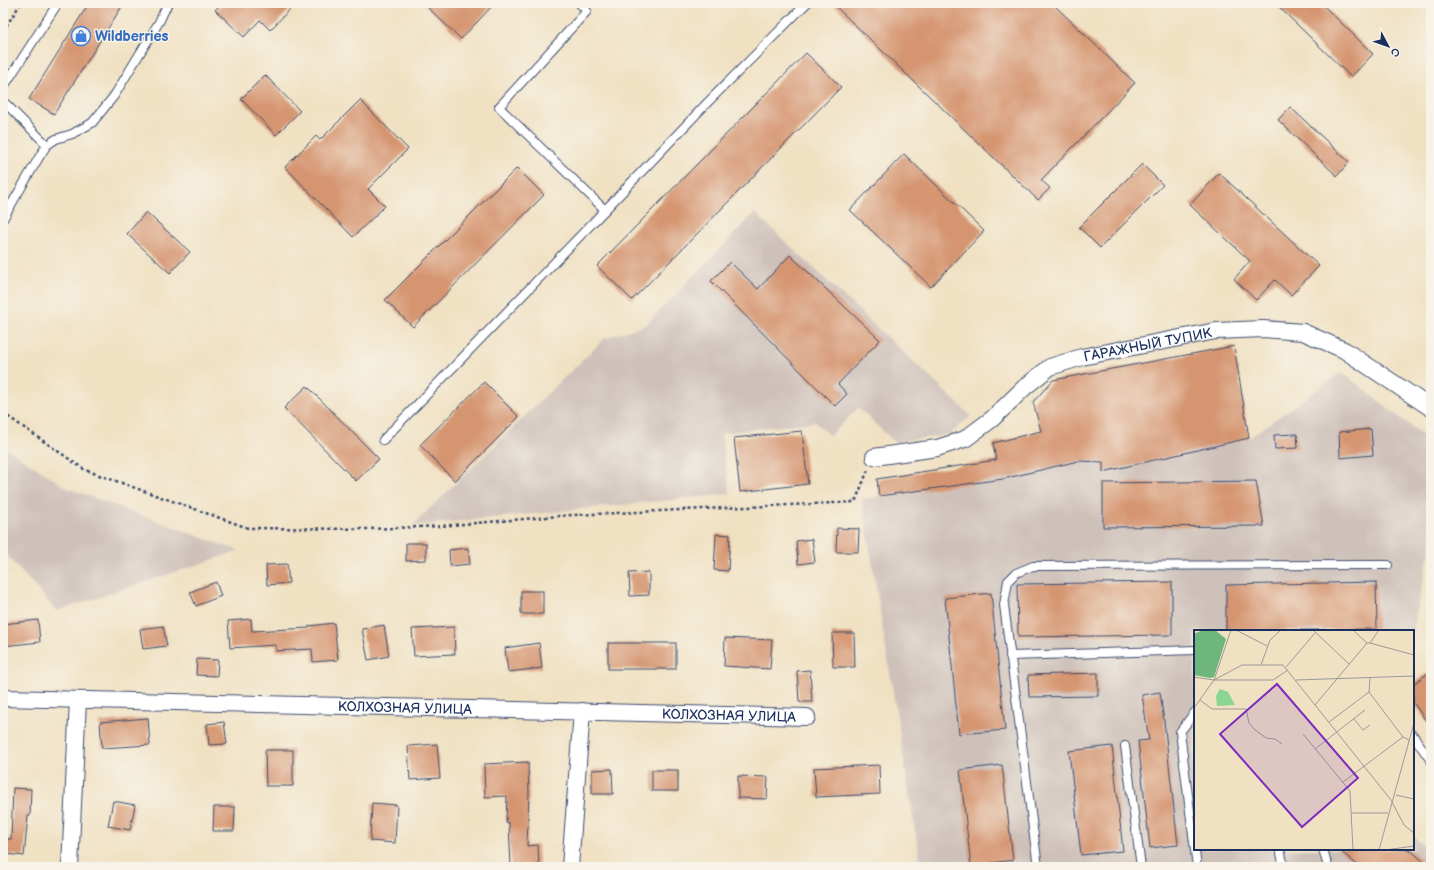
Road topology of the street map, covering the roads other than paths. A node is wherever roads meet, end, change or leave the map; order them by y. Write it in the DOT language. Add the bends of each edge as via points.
graph roads {
  1 [pos="58,3"];
  2 [pos="168,3"];
  3 [pos="579,3"];
  4 [pos="806,3"];
  5 [pos="3,88"];
  6 [pos="3,101"];
  7 [pos="48,145"];
  8 [pos="7,205"];
  9 [pos="605,210"];
  10 [pos="3,219"];
  11 [pos="1431,408"];
  12 [pos="384,440"];
  13 [pos="874,457"];
  14 [pos="1388,565"];
  15 [pos="1194,650"];
  16 [pos="1010,656"];
  17 [pos="3,698"];
  18 [pos="78,700"];
  19 [pos="582,712"];
  20 [pos="1194,713"];
  21 [pos="807,717"];
  22 [pos="1414,736"];
  23 [pos="1125,746"];
  24 [pos="1431,761"];
  25 [pos="1194,843"];
  26 [pos="1195,850"];
  27 [pos="1280,850"];
  28 [pos="1323,850"];
  29 [pos="70,867"];
  30 [pos="570,867"];
  31 [pos="1038,867"];
  32 [pos="1141,867"];
  33 [pos="1197,867"];
  34 [pos="1284,867"];
  35 [pos="1328,867"];
  1 -- 5 [label="lane"];
  2 -- 7 [label="lane" via="114,96 92,123"];
  3 -- 9 [label="lane" via="587,11 499,107"];
  4 -- 9 [label="lane"];
  6 -- 7 [label="lane"];
  7 -- 8 [label="lane"];
  8 -- 10 [label="lane"];
  9 -- 12 [label="lane"];
  11 -- 13 [label="street, ГАРАЖНЫЙ ТУПИК" via="1344,350 1303,332 1263,329 1216,331 1082,357 1050,367 1025,386 992,419 965,439 937,448"];
  14 -- 16 [label="lane" via="1033,566 1016,573 1008,581 1004,605"];
  15 -- 16 [label="lane"];
  16 -- 31 [label="lane"];
  17 -- 18 [label="street, КОЛХОЗНАЯ УЛИЦА"];
  18 -- 19 [label="street, КОЛХОЗНАЯ УЛИЦА"];
  18 -- 29 [label="street"];
  19 -- 21 [label="street, КОЛХОЗНАЯ УЛИЦА"];
  19 -- 30 [label="street"];
  20 -- 25 [label="lane" via="1180,732"];
  22 -- 24 [label="lane"];
  23 -- 32 [label="lane"];
  26 -- 33 [label="lane"];
  27 -- 34 [label="lane"];
  28 -- 35 [label="lane"];
}
